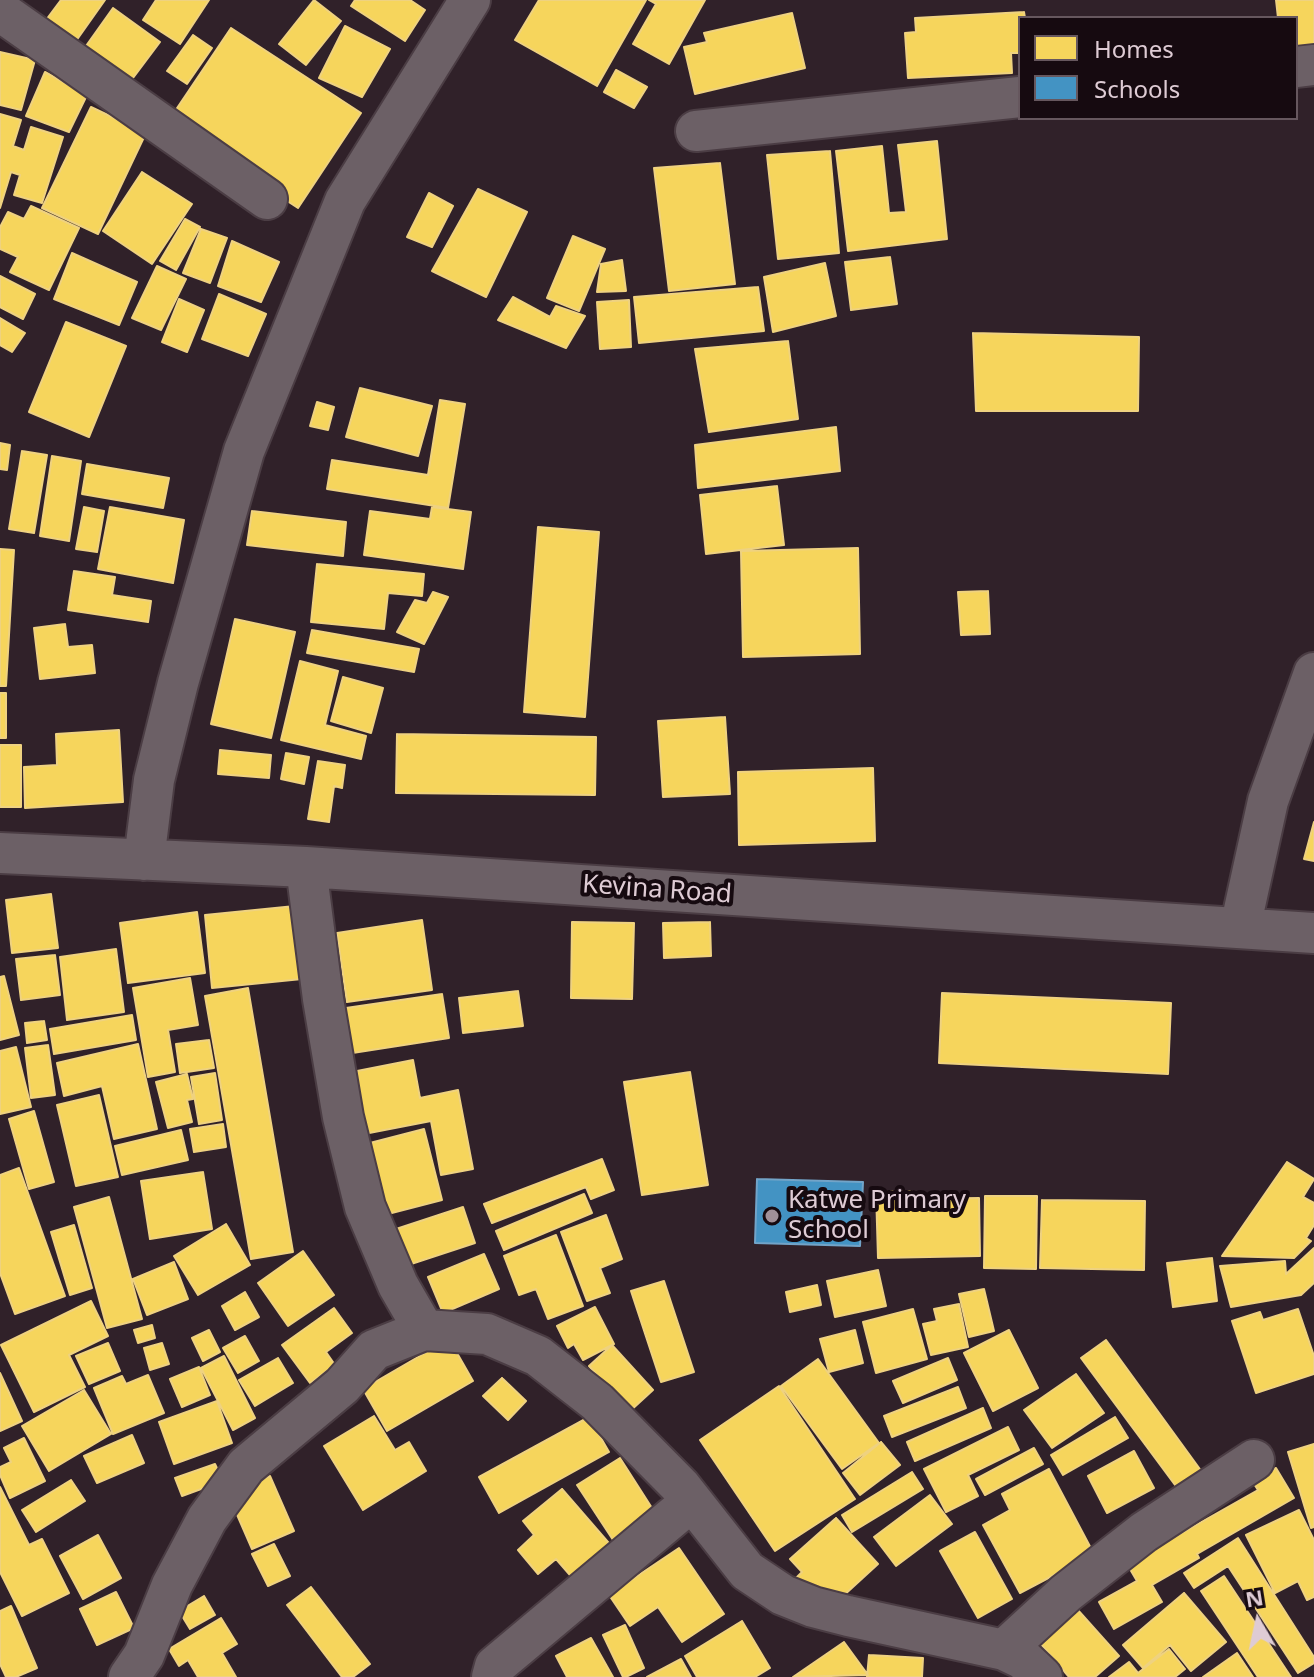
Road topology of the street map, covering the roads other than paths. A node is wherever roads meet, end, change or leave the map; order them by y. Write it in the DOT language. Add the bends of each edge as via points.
graph roads {
  1 [pos="470,0"];
  2 [pos="0,11"];
  3 [pos="1018,97"];
  4 [pos="696,131"];
  5 [pos="267,199"];
  6 [pos="1314,673"];
  7 [pos="0,853"];
  8 [pos="144,860"];
  9 [pos="306,867"];
  10 [pos="1240,928"];
  11 [pos="1314,933"];
  12 [pos="424,1330"];
  13 [pos="1254,1460"];
  14 [pos="692,1501"];
  15 [pos="1004,1650"];
  16 [pos="129,1677"];
  17 [pos="492,1677"];
  18 [pos="1042,1677"];
  1 -- 8 [label="street" via="345,201 244,451 154,780"];
  2 -- 5 [label="street"];
  3 -- 4 [label="street"];
  6 -- 10 [label="street" via="1268,801"];
  7 -- 8 [label="street, Kevina Road"];
  8 -- 9 [label="street, Kevina Road"];
  9 -- 10 [label="street, Kevina Road"];
  9 -- 12 [label="street" via="341,1103 365,1207"];
  10 -- 11 [label="street, Kevina Road"];
  12 -- 14 [label="street" via="487,1334 538,1356 597,1402"];
  12 -- 16 [label="street" via="374,1350 342,1386 246,1466 207,1519"];
  13 -- 15 [label="street" via="1144,1532"];
  14 -- 15 [label="street" via="747,1571 783,1595 848,1616"];
  14 -- 17 [label="street" via="495,1666"];
  15 -- 18 [label="street"];
}
